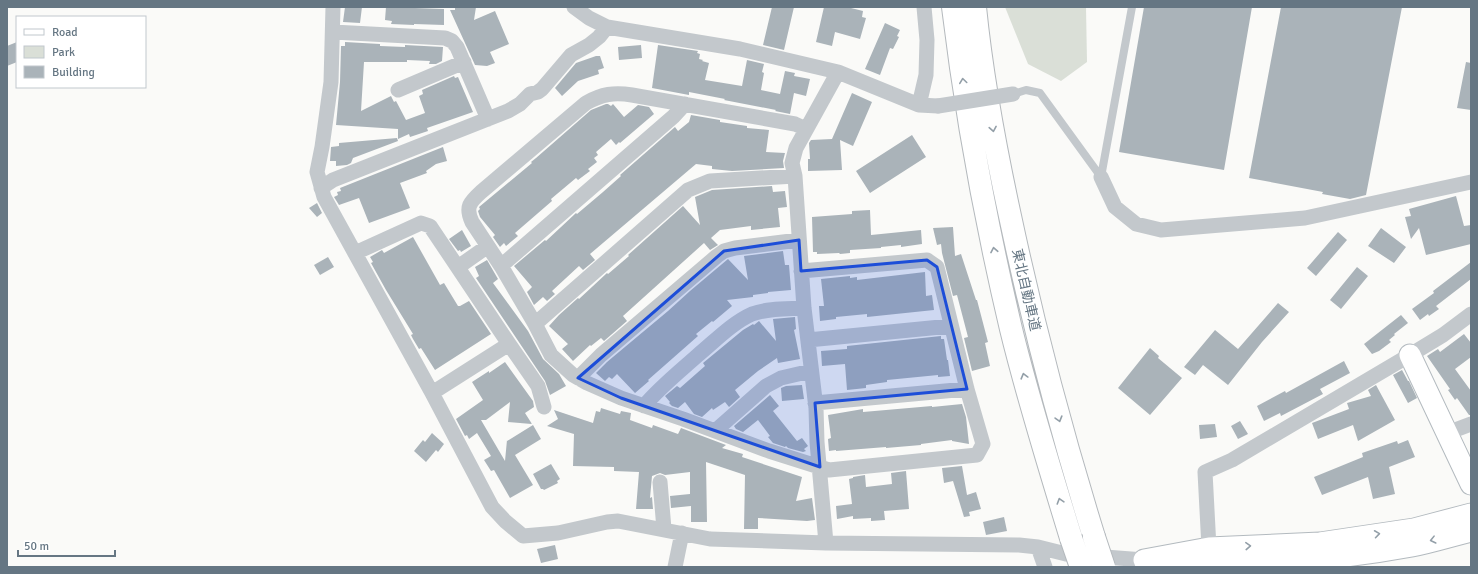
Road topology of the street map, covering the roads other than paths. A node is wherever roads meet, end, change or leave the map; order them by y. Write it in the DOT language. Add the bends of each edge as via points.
graph roads {
  1 [pos="333,7"];
  2 [pos="574,7"];
  3 [pos="924,7"];
  4 [pos="953,7"];
  5 [pos="975,7"];
  6 [pos="1132,7"];
  7 [pos="607,27"];
  8 [pos="333,32"];
  9 [pos="464,62"];
  10 [pos="838,72"];
  11 [pos="398,90"];
  12 [pos="1013,94"];
  13 [pos="685,104"];
  14 [pos="920,105"];
  15 [pos="488,119"];
  16 [pos="806,130"];
  17 [pos="795,176"];
  18 [pos="1101,178"];
  19 [pos="1471,182"];
  20 [pos="321,188"];
  21 [pos="799,240"];
  22 [pos="488,246"];
  23 [pos="355,253"];
  24 [pos="500,266"];
  25 [pos="458,267"];
  26 [pos="802,271"];
  27 [pos="804,308"];
  28 [pos="1471,314"];
  29 [pos="535,324"];
  30 [pos="951,326"];
  31 [pos="808,340"];
  32 [pos="509,344"];
  33 [pos="1410,355"];
  34 [pos="811,371"];
  35 [pos="578,378"];
  36 [pos="967,389"];
  37 [pos="432,393"];
  38 [pos="815,403"];
  39 [pos="644,406"];
  40 [pos="544,407"];
  41 [pos="1471,424"];
  42 [pos="715,431"];
  43 [pos="1446,433"];
  44 [pos="820,467"];
  45 [pos="660,482"];
  46 [pos="1471,484"];
  47 [pos="1471,514"];
  48 [pos="664,529"];
  49 [pos="1471,531"];
  50 [pos="682,533"];
  51 [pos="826,543"];
  52 [pos="1038,547"];
  53 [pos="1209,548"];
  54 [pos="1145,563"];
  55 [pos="675,567"];
  56 [pos="1045,567"];
  57 [pos="1081,567"];
  58 [pos="1104,567"];
  1 -- 8 [label="street"];
  2 -- 7 [label="street"];
  3 -- 14 [label="street" via="926,75"];
  57 -- 4 [label="highway, 東北自動車道, one-way, bridge" via="1011,330 977,167"];
  5 -- 58 [label="highway, 東北自動車道, one-way, bridge" via="999,165 1030,310 1055,405"];
  6 -- 18 [label="lane"];
  7 -- 10 [label="street" via="740,49"];
  7 -- 15 [label="street" via="589,45 571,55 538,92 530,94 508,111"];
  8 -- 9 [label="street" via="445,38 457,47"];
  8 -- 20 [label="street" via="331,82 317,172"];
  9 -- 11 [label="street"];
  9 -- 15 [label="street"];
  10 -- 14 [label="street"];
  10 -- 16 [label="street"];
  12 -- 14 [label="street, bridge" via="938,106"];
  12 -- 18 [label="lane" via="1026,90 1040,93"];
  13 -- 16 [label="street" via="795,124"];
  13 -- 22 [label="street" via="618,93 597,97 586,103 470,202 469,217"];
  13 -- 24 [label="street"];
  15 -- 20 [label="street" via="333,180"];
  16 -- 17 [label="street" via="796,148 792,163"];
  17 -- 21 [label="street"];
  17 -- 29 [label="street" via="710,181 688,190"];
  18 -- 19 [label="street" via="1115,207 1136,224 1161,230 1305,218"];
  20 -- 23 [label="street"];
  21 -- 26 [label="street"];
  21 -- 35 [label="street" via="724,251 601,355"];
  22 -- 24 [label="street"];
  22 -- 25 [label="street"];
  23 -- 25 [label="street" via="421,223 430,226"];
  23 -- 37 [label="street"];
  24 -- 29 [label="street"];
  25 -- 32 [label="street"];
  26 -- 27 [label="street"];
  26 -- 30 [label="street" via="927,260 937,267"];
  27 -- 31 [label="street"];
  27 -- 39 [label="street" via="770,310 744,319 727,330 654,393"];
  28 -- 33 [label="street"];
  29 -- 35 [label="street" via="551,355"];
  30 -- 31 [label="street"];
  30 -- 36 [label="street"];
  31 -- 34 [label="street"];
  32 -- 37 [label="street"];
  32 -- 40 [label="street" via="538,386"];
  33 -- 43 [label="street"];
  33 -- 53 [label="street" via="1232,460 1205,472"];
  34 -- 38 [label="street"];
  34 -- 42 [label="street" via="781,378 766,386"];
  35 -- 39 [label="street" via="586,384"];
  36 -- 38 [label="street"];
  36 -- 44 [label="street" via="983,444 977,454 829,470"];
  37 -- 48 [label="street" via="492,507 523,536 558,533 618,521"];
  38 -- 44 [label="street"];
  39 -- 42 [label="street"];
  41 -- 43 [label="street"];
  42 -- 44 [label="street"];
  43 -- 46 [label="street"];
  44 -- 51 [label="street"];
  45 -- 48 [label="street"];
  53 -- 47 [label="street, one-way" via="1320,543 1414,529"];
  48 -- 50 [label="street"];
  49 -- 54 [label="street, one-way" via="1412,546 1320,560 1207,564"];
  50 -- 51 [label="street" via="710,539"];
  50 -- 55 [label="street"];
  51 -- 52 [label="street" via="991,544"];
  52 -- 54 [label="street" via="1066,554"];
  52 -- 56 [label="street"];
  53 -- 54 [label="street"];
}
